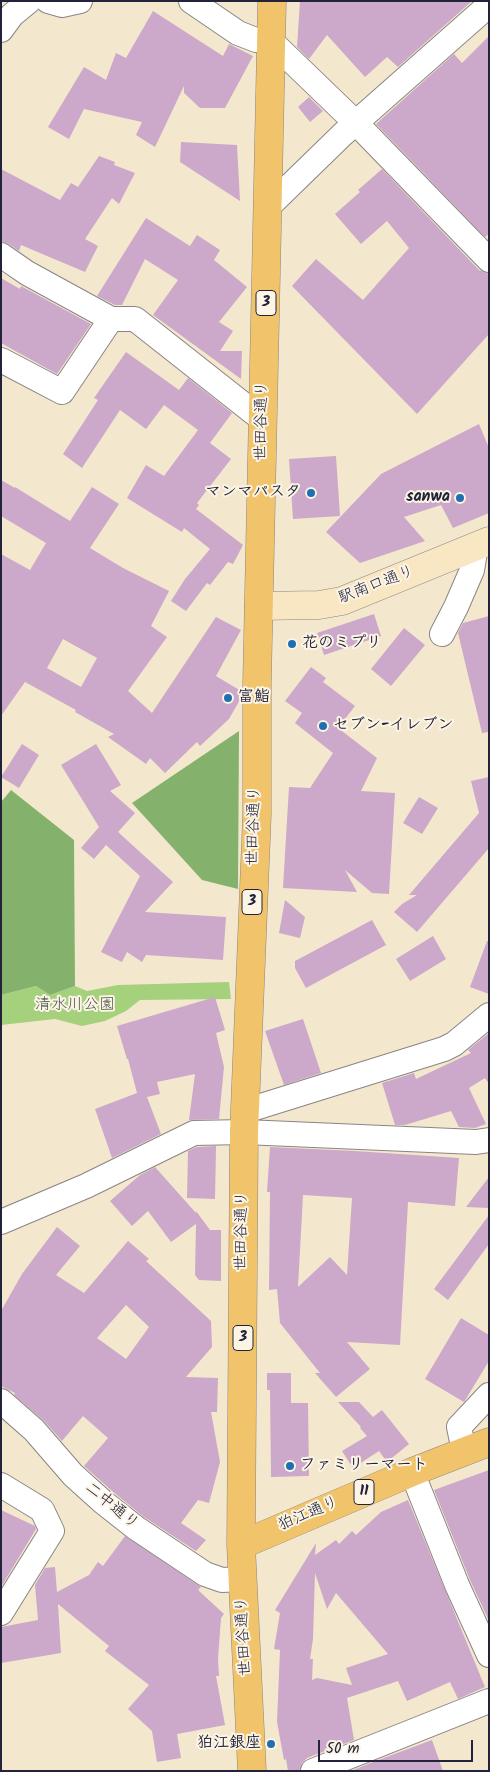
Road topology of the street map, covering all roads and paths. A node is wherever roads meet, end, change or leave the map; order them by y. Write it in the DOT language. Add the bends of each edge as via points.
graph roads {
  1 [pos="30,1"];
  2 [pos="48,1"];
  3 [pos="80,1"];
  4 [pos="191,1"];
  5 [pos="272,1"];
  6 [pos="489,5"];
  7 [pos="1,30"];
  8 [pos="271,41"];
  9 [pos="356,123"];
  10 [pos="268,207"];
  11 [pos="1,255"];
  12 [pos="489,260"];
  13 [pos="110,319"];
  14 [pos="1,360"];
  15 [pos="263,420"];
  16 [pos="482,544"];
  17 [pos="260,606"];
  18 [pos="442,634"];
  19 [pos="489,1015"];
  20 [pos="244,1122"];
  21 [pos="489,1140"];
  22 [pos="1,1222"];
  23 [pos="489,1395"];
  24 [pos="1,1400"];
  25 [pos="477,1447"];
  26 [pos="412,1472"];
  27 [pos="1,1485"];
  28 [pos="241,1545"];
  29 [pos="242,1579"];
  30 [pos="1,1613"];
  31 [pos="489,1656"];
  32 [pos="489,1701"];
  33 [pos="252,1771"];
  34 [pos="313,1771"];
  1 -- 7 [label="street" via="12,14"];
  2 -- 3 [label="street" via="62,5"];
  4 -- 8 [label="street" via="238,33 256,40"];
  5 -- 8 [label="main road, 世田谷通り / 3"];
  6 -- 9 [label="street"];
  8 -- 9 [label="street"];
  8 -- 10 [label="main road, 世田谷通り / 3"];
  9 -- 10 [label="street"];
  9 -- 12 [label="street"];
  10 -- 15 [label="main road, 世田谷通り / 3"];
  11 -- 13 [label="street"];
  13 -- 14 [label="street" via="62,392"];
  13 -- 15 [label="street" via="135,319"];
  15 -- 17 [label="main road, 世田谷通り / 3"];
  16 -- 17 [label="street, 駅南口通り" via="342,601 319,605"];
  16 -- 18 [label="street"];
  17 -- 20 [label="main road, 世田谷通り / 3" via="257,814"];
  19 -- 20 [label="street" via="444,1049"];
  20 -- 21 [label="street" via="476,1142"];
  20 -- 22 [label="street" via="194,1133 86,1186"];
  20 -- 28 [label="main road, 世田谷通り / 3"];
  23 -- 25 [label="street" via="458,1427"];
  24 -- 29 [label="street, 二中通り" via="34,1430 73,1475 136,1528 205,1574 222,1580"];
  25 -- 26 [label="main road, 狛江通り / 11"];
  26 -- 28 [label="main road, 狛江通り / 11"];
  26 -- 31 [label="street"];
  27 -- 30 [label="street" via="42,1510 52,1531"];
  28 -- 29 [label="main road, 世田谷通り / 3"];
  29 -- 33 [label="main road, 世田谷通り / 3"];
  32 -- 34 [label="street"];
}
